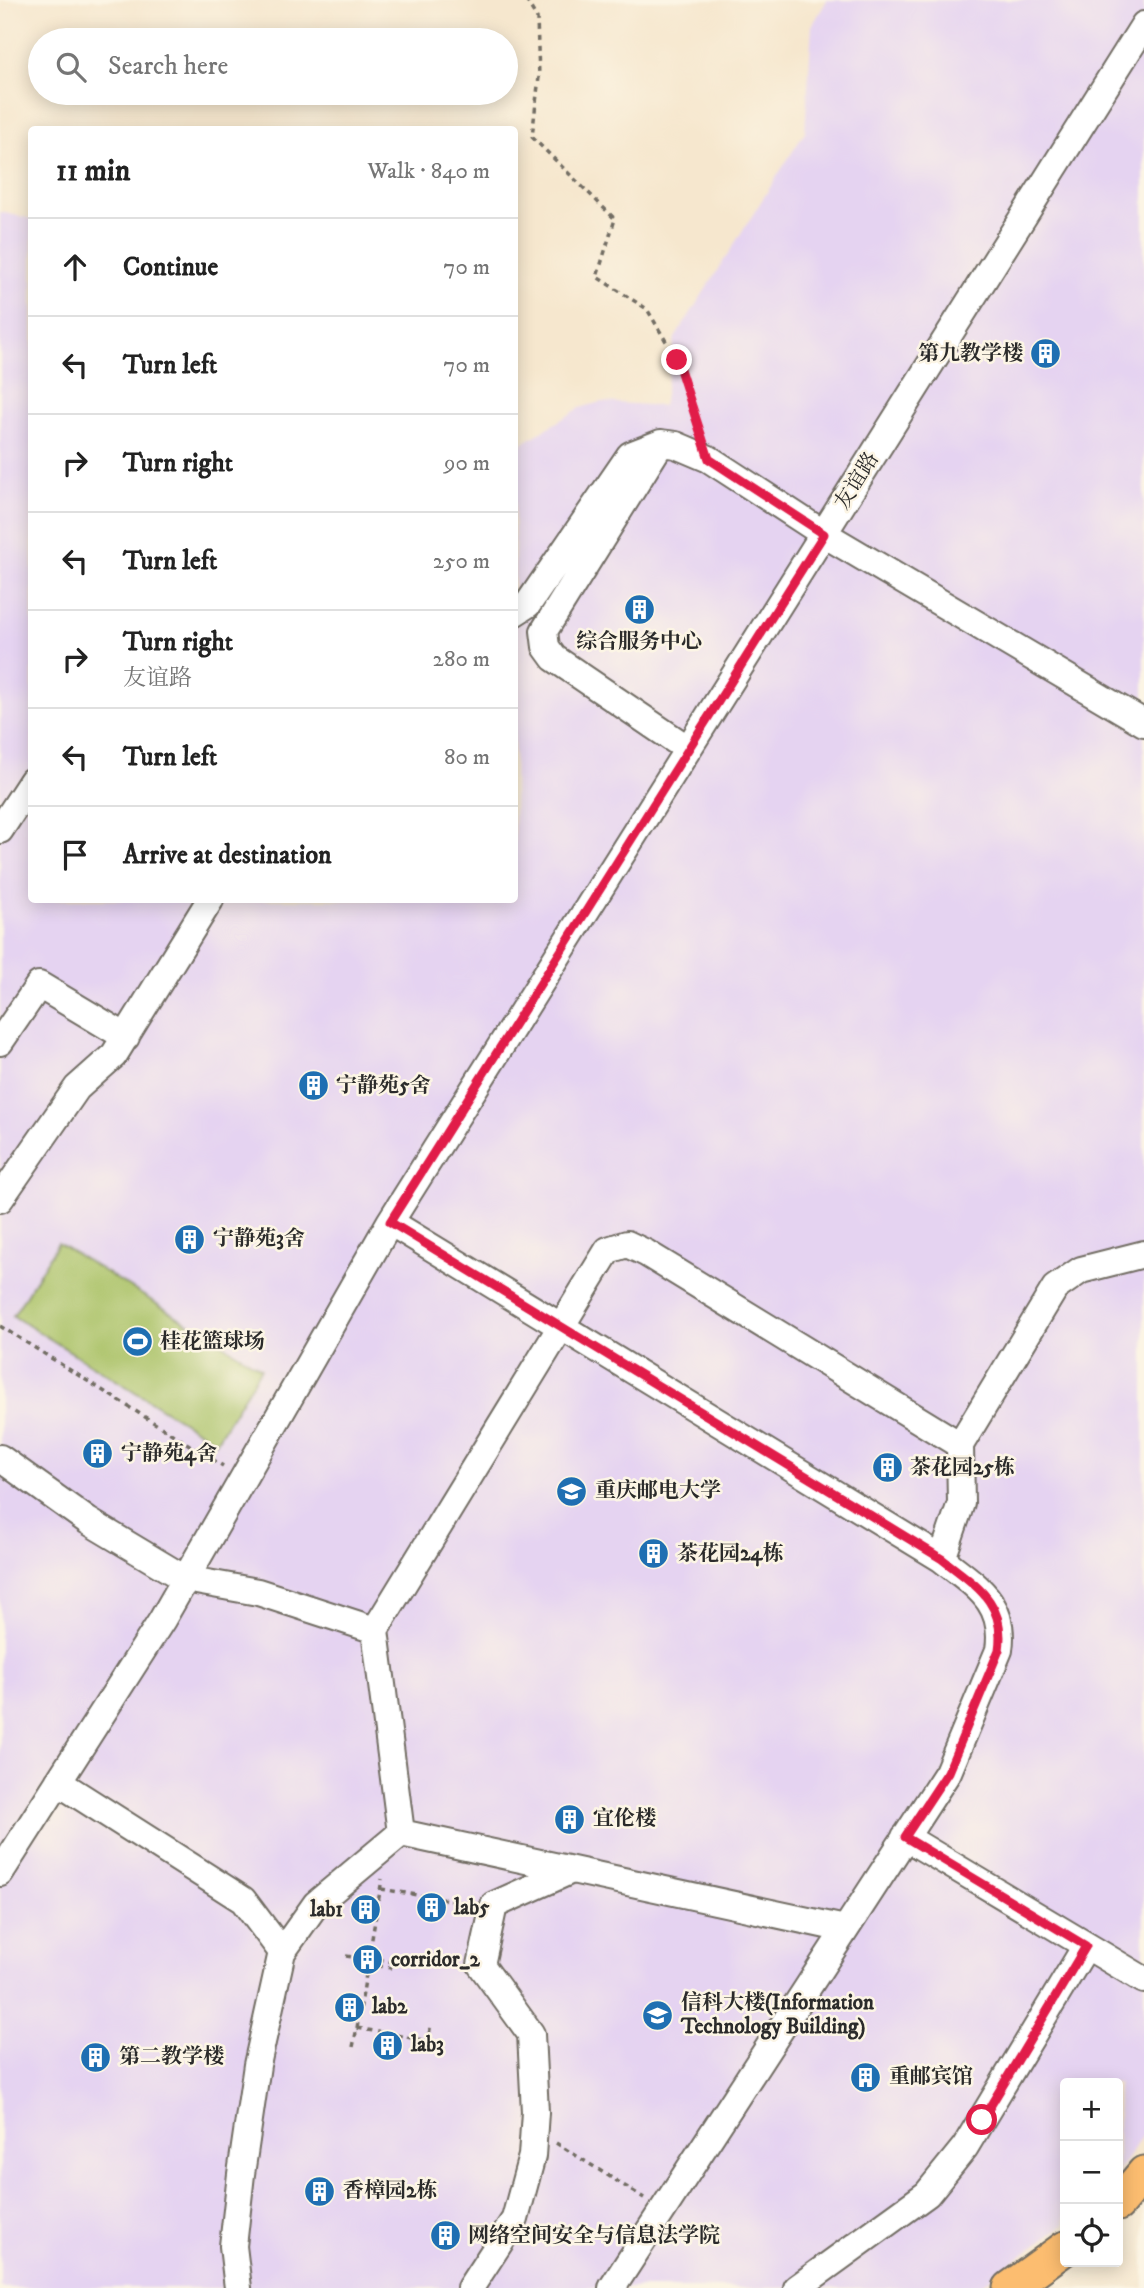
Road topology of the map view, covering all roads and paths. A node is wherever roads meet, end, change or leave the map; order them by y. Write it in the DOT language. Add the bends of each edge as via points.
graph roads {
  1 [pos="526,0"];
  2 [pos="1144,25"];
  3 [pos="661,443"];
  4 [pos="709,459"];
  5 [pos="824,534"];
  6 [pos="518,610"];
  7 [pos="1143,720"];
  8 [pos="688,749"];
  9 [pos="28,786"];
  10 [pos="0,830"];
  11 [pos="208,903"];
  12 [pos="126,1037"];
  13 [pos="0,1042"];
  14 [pos="0,1199"];
  15 [pos="390,1222"];
  16 [pos="1144,1254"];
  17 [pos="0,1326"];
  18 [pos="559,1327"];
  19 [pos="960,1445"];
  20 [pos="0,1458"];
  21 [pos="243,1478"];
  22 [pos="942,1559"];
  23 [pos="186,1579"];
  24 [pos="375,1630"];
  25 [pos="58,1782"];
  26 [pos="401,1833"];
  27 [pos="905,1837"];
  28 [pos="572,1870"];
  29 [pos="0,1873"];
  30 [pos="383,1874"];
  31 [pos="381,1889"];
  32 [pos="479,1906"];
  33 [pos="845,1929"];
  34 [pos="1086,1946"];
  35 [pos="282,1952"];
  36 [pos="346,1956"];
  37 [pos="368,1960"];
  38 [pos="394,1962"];
  39 [pos="392,1968"];
  40 [pos="1144,1980"];
  41 [pos="431,2023"];
  42 [pos="357,2028"];
  43 [pos="353,2047"];
  44 [pos="533,2129"];
  45 [pos="1144,2173"];
  46 [pos="1123,2198"];
  47 [pos="1144,2202"];
  48 [pos="663,2210"];
  49 [pos="1123,2224"];
  50 [pos="1060,2252"];
  51 [pos="1069,2267"];
  52 [pos="621,2284"];
  53 [pos="238,2288"];
  54 [pos="470,2288"];
  55 [pos="797,2288"];
  56 [pos="1010,2288"];
  57 [pos="1041,2288"];
  1 -- 4 [label="path" via="537,19 539,77 532,137 615,219 597,277 647,309 677,360"];
  2 -- 5 [label="street, 友谊路"];
  3 -- 4 [label="street"];
  3 -- 6 [label="street" via="630,455 528,604"];
  3 -- 8 [label="street" via="544,631 546,647 554,658"];
  4 -- 5 [label="street"];
  5 -- 7 [label="street"];
  5 -- 8 [label="street, 友谊路"];
  8 -- 15 [label="street, 友谊路"];
  9 -- 10 [label="street"];
  11 -- 12 [label="street"];
  12 -- 13 [label="street" via="39,985"];
  12 -- 14 [label="street" via="114,1055 77,1088"];
  15 -- 18 [label="street"];
  15 -- 21 [label="street, 友谊路"];
  16 -- 19 [label="street" via="1081,1270 1055,1288"];
  17 -- 21 [label="path"];
  18 -- 19 [label="street" via="608,1250 627,1244"];
  18 -- 22 [label="street"];
  18 -- 24 [label="street"];
  19 -- 22 [label="street" via="961,1503"];
  20 -- 23 [label="street" via="88,1521"];
  21 -- 23 [label="street, 友谊路"];
  22 -- 27 [label="street" via="993,1603 1001,1642 948,1772"];
  23 -- 24 [label="street" via="258,1592"];
  23 -- 25 [label="street, 友谊路"];
  24 -- 26 [label="street"];
  25 -- 29 [label="street, 友谊路"];
  25 -- 35 [label="street" via="243,1900"];
  26 -- 28 [label="street"];
  26 -- 35 [label="street" via="316,1904"];
  27 -- 33 [label="street"];
  27 -- 34 [label="street"];
  28 -- 33 [label="street"];
  28 -- 44 [label="street" via="494,1905 481,1965 531,2034"];
  30 -- 31 [label="path"];
  31 -- 32 [label="path"];
  31 -- 37 [label="path"];
  33 -- 48 [label="street"];
  34 -- 40 [label="street"];
  34 -- 55 [label="street" via="965,2147 927,2194"];
  35 -- 53 [label="street" via="257,2065 241,2174 233,2246"];
  36 -- 37 [label="path"];
  37 -- 38 [label="path"];
  37 -- 39 [label="path"];
  37 -- 42 [label="path"];
  41 -- 42 [label="path" via="428,2041"];
  42 -- 43 [label="path"];
  44 -- 48 [label="path"];
  44 -- 54 [label="street" via="532,2156 515,2219"];
  45 -- 46 [label="main road"];
  47 -- 49 [label="main road"];
  48 -- 52 [label="street"];
  50 -- 56 [label="main road"];
  51 -- 57 [label="main road"];
}
